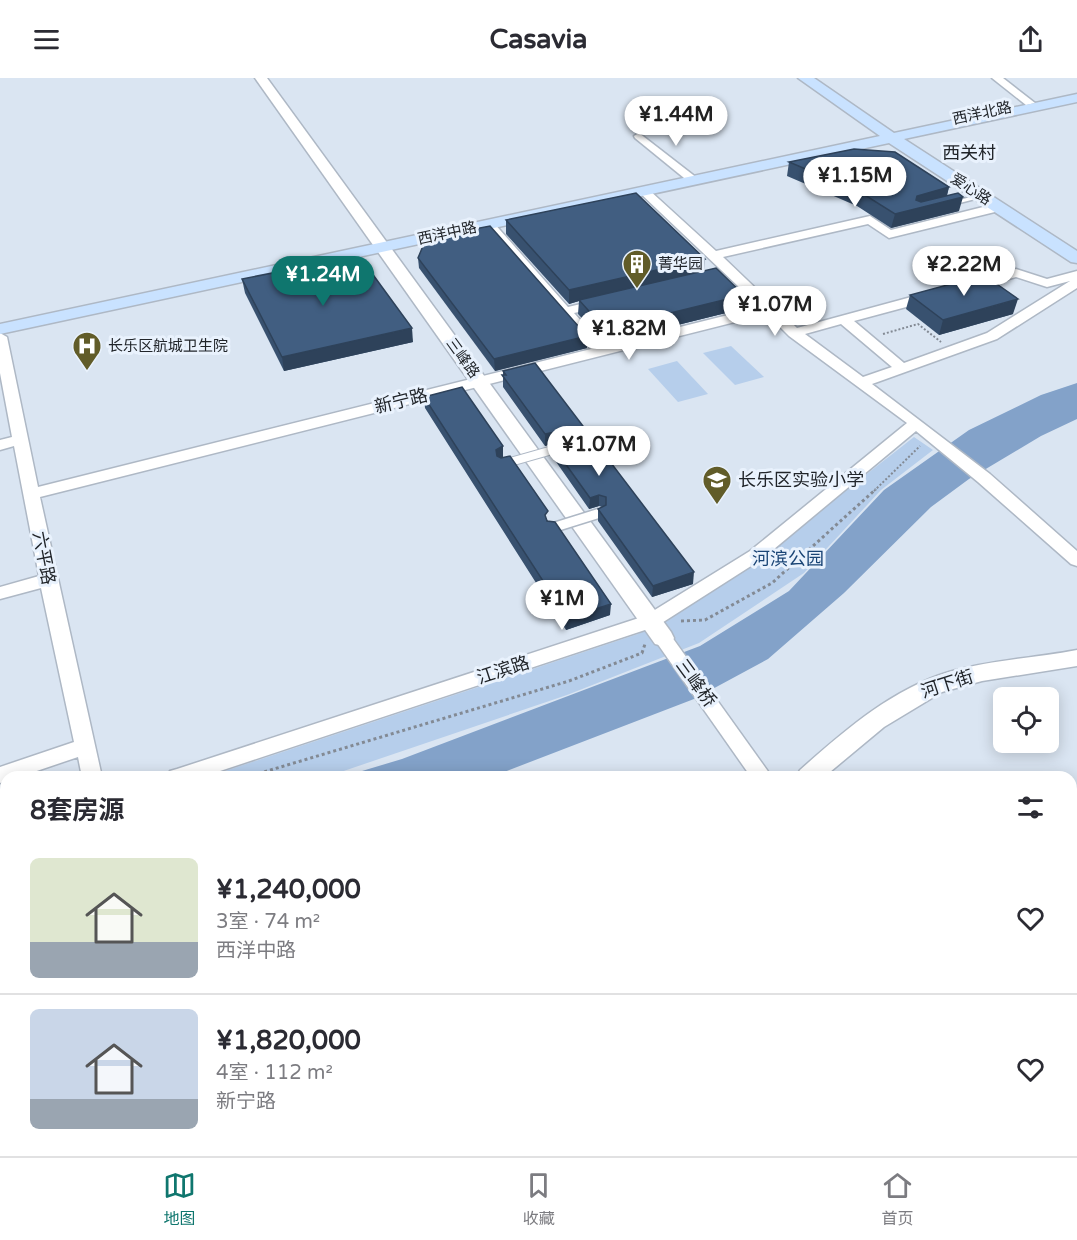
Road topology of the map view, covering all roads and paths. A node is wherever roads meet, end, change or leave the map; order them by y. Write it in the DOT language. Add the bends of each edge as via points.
graph roads {
  1 [pos="261,78"];
  2 [pos="805,78"];
  3 [pos="816,78"];
  4 [pos="997,78"];
  5 [pos="1002,78"];
  6 [pos="1016,93"];
  7 [pos="1077,93"];
  8 [pos="1077,98"];
  9 [pos="1030,103"];
  10 [pos="894,135"];
  11 [pos="639,136"];
  12 [pos="690,177"];
  13 [pos="644,191"];
  14 [pos="981,196"];
  15 [pos="949,204"];
  16 [pos="999,207"];
  17 [pos="488,224"];
  18 [pos="380,244"];
  19 [pos="1077,247"];
  20 [pos="714,255"];
  21 [pos="1077,258"];
  22 [pos="1077,275"];
  23 [pos="1077,282"];
  24 [pos="610,301"];
  25 [pos="770,309"];
  26 [pos="566,311"];
  27 [pos="844,320"];
  28 [pos="0,321"];
  29 [pos="0,329"];
  30 [pos="794,333"];
  31 [pos="0,337"];
  32 [pos="866,339"];
  33 [pos="952,350"];
  34 [pos="601,352"];
  35 [pos="902,368"];
  36 [pos="480,381"];
  37 [pos="861,383"];
  38 [pos="916,423"];
  39 [pos="20,440"];
  40 [pos="0,445"];
  41 [pos="556,449"];
  42 [pos="502,464"];
  43 [pos="32,494"];
  44 [pos="600,513"];
  45 [pos="552,528"];
  46 [pos="1077,560"];
  47 [pos="48,580"];
  48 [pos="0,593"];
  49 [pos="651,621"];
  50 [pos="663,638"];
  51 [pos="1077,658"];
  52 [pos="84,747"];
  53 [pos="12,771"];
  54 [pos="90,771"];
  55 [pos="195,771"];
  56 [pos="267,771"];
  57 [pos="758,771"];
  58 [pos="815,771"];
  1 -- 18 [label="street, 三峰路"];
  2 -- 10 [label="main road, 爱心路"];
  3 -- 10 [label="main road, 爱心路"];
  4 -- 6 [label="street"];
  5 -- 6 [label="street" via="1019,92"];
  6 -- 9 [label="street"];
  7 -- 9 [label="main road, 西洋北路"];
  8 -- 10 [label="main road, 西洋北路"];
  9 -- 10 [label="main road, 西洋北路"];
  10 -- 12 [label="main road, 西洋中路"];
  10 -- 14 [label="main road, 爱心路"];
  10 -- 19 [label="main road, 爱心路"];
  11 -- 12 [label="street"];
  12 -- 13 [label="main road, 西洋中路"];
  12 -- 18 [label="main road, 西洋中路"];
  13 -- 17 [label="main road, 西洋中路"];
  13 -- 20 [label="street"];
  14 -- 15 [label="lane"];
  14 -- 16 [label="main road, 爱心路"];
  16 -- 20 [label="street" via="889,234 870,220"];
  16 -- 21 [label="main road, 爱心路"];
  17 -- 18 [label="main road, 西洋中路"];
  17 -- 26 [label="street"];
  18 -- 28 [label="main road, 西洋中路"];
  18 -- 29 [label="main road, 西洋中路"];
  18 -- 36 [label="street, 三峰路"];
  20 -- 25 [label="street" via="727,273"];
  22 -- 27 [label="street" via="1047,283 1016,273"];
  23 -- 33 [label="street" via="992,336"];
  24 -- 26 [label="street"];
  25 -- 30 [label="street"];
  25 -- 34 [label="street, 新宁路"];
  26 -- 34 [label="street"];
  27 -- 30 [label="street"];
  27 -- 32 [label="street"];
  30 -- 37 [label="street"];
  31 -- 39 [label="street, 六平路"];
  32 -- 33 [label="path" via="918,324"];
  32 -- 35 [label="street"];
  33 -- 35 [label="street"];
  34 -- 36 [label="street, 新宁路"];
  35 -- 37 [label="street"];
  36 -- 43 [label="street, 新宁路"];
  36 -- 49 [label="street, 三峰路"];
  37 -- 38 [label="street"];
  38 -- 46 [label="street"];
  38 -- 49 [label="street, 江滨路" via="756,555"];
  38 -- 49 [label="path" via="923,444 772,583 705,620"];
  39 -- 40 [label="street"];
  39 -- 43 [label="street, 六平路"];
  41 -- 42 [label="lane, bridge"];
  43 -- 47 [label="street, 六平路"];
  44 -- 45 [label="lane, bridge"];
  47 -- 48 [label="street"];
  47 -- 52 [label="street, 六平路"];
  49 -- 50 [label="street, 三峰路"];
  49 -- 55 [label="street, 江滨路"];
  49 -- 56 [label="path" via="642,653 569,681"];
  50 -- 57 [label="street, 三峰桥"];
  51 -- 58 [label="street, 河下街" via="1000,669 930,687"];
  52 -- 53 [label="street"];
  52 -- 54 [label="street, 六平路"];
}
